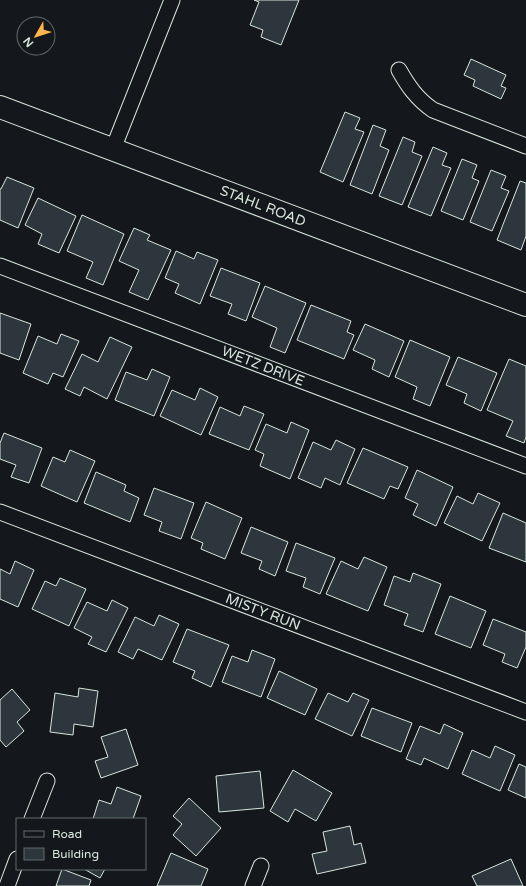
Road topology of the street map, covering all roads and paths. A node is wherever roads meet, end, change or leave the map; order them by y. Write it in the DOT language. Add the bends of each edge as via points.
graph roads {
  1 [pos="172,0"];
  2 [pos="399,70"];
  3 [pos="0,107"];
  4 [pos="526,146"];
  5 [pos="113,149"];
  6 [pos="0,266"];
  7 [pos="526,305"];
  8 [pos="526,466"];
  9 [pos="0,512"];
  10 [pos="526,712"];
  11 [pos="47,781"];
  12 [pos="32,818"];
  13 [pos="16,862"];
  14 [pos="260,866"];
  15 [pos="7,886"];
  16 [pos="253,886"];
  1 -- 5 [label="street"];
  2 -- 4 [label="street" via="409,88 433,110"];
  3 -- 5 [label="street, STAHL ROAD"];
  5 -- 7 [label="street, STAHL ROAD"];
  6 -- 8 [label="street, WETZ DRIVE"];
  9 -- 10 [label="street, MISTY RUN"];
  11 -- 12 [label="street"];
  13 -- 15 [label="street"];
  14 -- 16 [label="street"];
}
